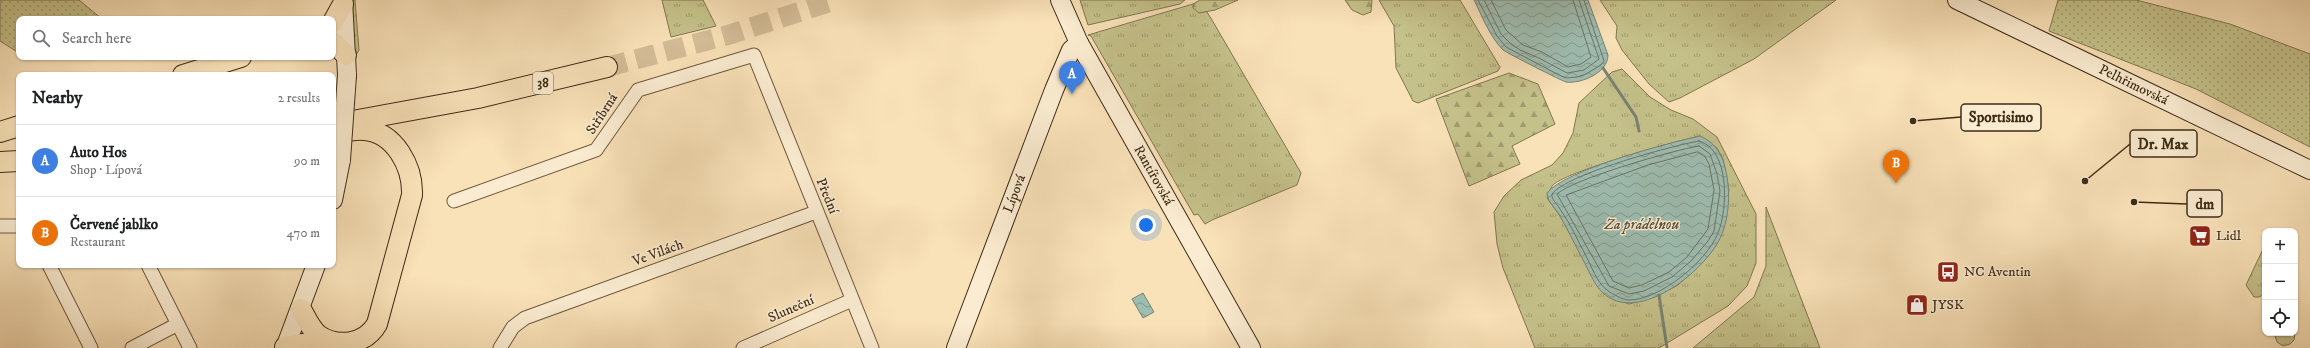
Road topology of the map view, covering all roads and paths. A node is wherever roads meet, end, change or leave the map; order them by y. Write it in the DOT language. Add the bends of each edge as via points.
graph roads {
  1 [pos="1060,0"];
  2 [pos="1956,0"];
  3 [pos="343,2"];
  4 [pos="336,16"];
  5 [pos="1079,43"];
  6 [pos="340,48"];
  7 [pos="754,55"];
  8 [pos="231,60"];
  9 [pos="607,67"];
  10 [pos="192,72"];
  11 [pos="336,124"];
  12 [pos="16,127"];
  13 [pos="0,132"];
  14 [pos="336,133"];
  15 [pos="16,161"];
  16 [pos="0,162"];
  17 [pos="2310,170"];
  18 [pos="336,185"];
  19 [pos="454,201"];
  20 [pos="816,212"];
  21 [pos="0,226"];
  22 [pos="16,226"];
  23 [pos="51,268"];
  24 [pos="150,268"];
  25 [pos="315,268"];
  26 [pos="852,300"];
  27 [pos="301,309"];
  28 [pos="178,324"];
  29 [pos="346,346"];
  30 [pos="91,348"];
  31 [pos="132,348"];
  32 [pos="190,348"];
  33 [pos="285,348"];
  34 [pos="500,348"];
  35 [pos="743,348"];
  36 [pos="872,348"];
  37 [pos="956,348"];
  38 [pos="1251,348"];
  1 -- 5 [label="street, Rantířovská"];
  2 -- 17 [label="street, Pelhřimovská"];
  3 -- 4 [label="main road"];
  3 -- 6 [label="street"];
  5 -- 37 [label="street, Lípová" via="1071,50 1054,90"];
  5 -- 38 [label="street, Rantířovská"];
  6 -- 18 [label="street, bridge" via="347,75 341,160"];
  7 -- 19 [label="street, Stříbrná" via="638,90 596,150"];
  7 -- 20 [label="street, Přední"];
  8 -- 10 [label="main road"];
  9 -- 11 [label="main road, 38" via="478,98"];
  12 -- 13 [label="main road"];
  14 -- 29 [label="main road" via="363,130 385,138 402,156 410,173 412,185 410,202 377,324 368,336"];
  15 -- 16 [label="main road"];
  20 -- 26 [label="street, Přední"];
  20 -- 34 [label="street, Ve Vilách" via="525,318 513,327"];
  21 -- 22 [label="street"];
  23 -- 30 [label="street"];
  24 -- 28 [label="street"];
  25 -- 27 [label="street"];
  26 -- 35 [label="street, Sluneční"];
  26 -- 36 [label="street, Přední"];
  27 -- 29 [label="main road" via="309,326 319,336"];
  27 -- 33 [label="street"];
  28 -- 31 [label="street"];
  28 -- 32 [label="street"];
  29 -- 33 [label="main road" via="332,348 302,344"];
}
